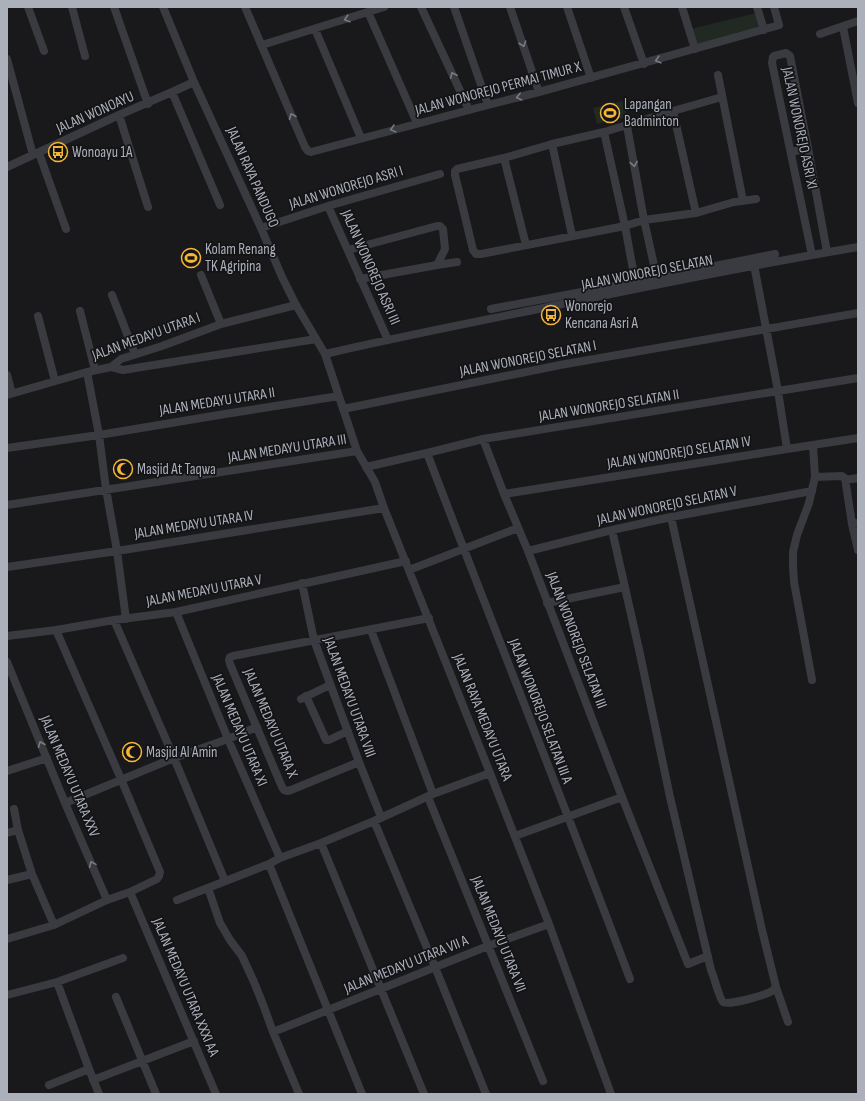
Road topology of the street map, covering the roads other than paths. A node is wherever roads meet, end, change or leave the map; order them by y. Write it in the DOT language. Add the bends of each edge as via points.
graph roads {
  1 [pos="28,7"];
  2 [pos="72,7"];
  3 [pos="114,7"];
  4 [pos="163,7"];
  5 [pos="245,7"];
  6 [pos="384,7"];
  7 [pos="421,7"];
  8 [pos="454,7"];
  9 [pos="510,7"];
  10 [pos="567,7"];
  11 [pos="624,7"];
  12 [pos="682,7"];
  13 [pos="757,7"];
  14 [pos="774,7"];
  15 [pos="368,12"];
  16 [pos="858,21"];
  17 [pos="843,26"];
  18 [pos="315,29"];
  19 [pos="764,30"];
  20 [pos="820,34"];
  21 [pos="262,46"];
  22 [pos="695,49"];
  23 [pos="44,51"];
  24 [pos="85,56"];
  25 [pos="7,59"];
  26 [pos="644,64"];
  27 [pos="718,75"];
  28 [pos="591,78"];
  29 [pos="194,82"];
  30 [pos="172,92"];
  31 [pos="539,92"];
  32 [pos="722,97"];
  33 [pos="858,103"];
  34 [pos="148,104"];
  35 [pos="488,105"];
  36 [pos="469,110"];
  37 [pos="674,111"];
  38 [pos="119,115"];
  39 [pos="417,123"];
  40 [pos="627,126"];
  41 [pos="604,132"];
  42 [pos="360,138"];
  43 [pos="552,144"];
  44 [pos="808,148"];
  45 [pos="791,152"];
  46 [pos="36,154"];
  47 [pos="504,158"];
  48 [pos="7,167"];
  49 [pos="440,174"];
  50 [pos="756,200"];
  51 [pos="742,201"];
  52 [pos="220,205"];
  53 [pos="328,206"];
  54 [pos="148,207"];
  55 [pos="696,212"];
  56 [pos="644,220"];
  57 [pos="625,226"];
  58 [pos="261,228"];
  59 [pos="66,229"];
  60 [pos="572,236"];
  61 [pos="526,245"];
  62 [pos="858,247"];
  63 [pos="348,250"];
  64 [pos="827,252"];
  65 [pos="775,254"];
  66 [pos="812,254"];
  67 [pos="457,262"];
  68 [pos="437,265"];
  69 [pos="754,265"];
  70 [pos="201,275"];
  71 [pos="360,279"];
  72 [pos="657,281"];
  73 [pos="636,285"];
  74 [pos="112,295"];
  75 [pos="296,305"];
  76 [pos="491,309"];
  77 [pos="80,311"];
  78 [pos="858,313"];
  79 [pos="38,316"];
  80 [pos="221,324"];
  81 [pos="766,329"];
  82 [pos="316,339"];
  83 [pos="388,340"];
  84 [pos="135,354"];
  85 [pos="325,354"];
  86 [pos="111,366"];
  87 [pos="91,371"];
  88 [pos="7,375"];
  89 [pos="858,378"];
  90 [pos="56,381"];
  91 [pos="778,391"];
  92 [pos="10,394"];
  93 [pos="339,396"];
  94 [pos="343,409"];
  95 [pos="99,435"];
  96 [pos="858,438"];
  97 [pos="483,439"];
  98 [pos="813,445"];
  99 [pos="7,448"];
  100 [pos="787,449"];
  101 [pos="357,451"];
  102 [pos="427,453"];
  103 [pos="366,466"];
  104 [pos="815,477"];
  105 [pos="858,478"];
  106 [pos="846,483"];
  107 [pos="106,489"];
  108 [pos="812,491"];
  109 [pos="504,494"];
  110 [pos="7,505"];
  111 [pos="384,508"];
  112 [pos="671,517"];
  113 [pos="855,523"];
  114 [pos="518,528"];
  115 [pos="612,530"];
  116 [pos="464,550"];
  117 [pos="858,550"];
  118 [pos="117,551"];
  119 [pos="528,551"];
  120 [pos="406,561"];
  121 [pos="7,567"];
  122 [pos="410,570"];
  123 [pos="302,583"];
  124 [pos="625,587"];
  125 [pos="547,603"];
  126 [pos="176,612"];
  127 [pos="429,618"];
  128 [pos="126,619"];
  129 [pos="114,620"];
  130 [pos="56,630"];
  131 [pos="371,630"];
  132 [pos="7,636"];
  133 [pos="314,640"];
  134 [pos="7,662"];
  135 [pos="812,680"];
  136 [pos="330,685"];
  137 [pos="257,727"];
  138 [pos="348,731"];
  139 [pos="228,739"];
  140 [pos="47,758"];
  141 [pos="174,758"];
  142 [pos="359,762"];
  143 [pos="7,771"];
  144 [pos="490,773"];
  145 [pos="121,779"];
  146 [pos="431,795"];
  147 [pos="622,797"];
  148 [pos="65,803"];
  149 [pos="14,809"];
  150 [pos="568,817"];
  151 [pos="378,819"];
  152 [pos="18,830"];
  153 [pos="7,833"];
  154 [pos="515,836"];
  155 [pos="321,843"];
  156 [pos="280,858"];
  157 [pos="269,864"];
  158 [pos="32,874"];
  159 [pos="7,880"];
  160 [pos="225,881"];
  161 [pos="208,888"];
  162 [pos="130,892"];
  163 [pos="107,900"];
  164 [pos="177,900"];
  165 [pos="549,924"];
  166 [pos="54,925"];
  167 [pos="7,939"];
  168 [pos="488,946"];
  169 [pos="708,956"];
  170 [pos="123,958"];
  171 [pos="435,967"];
  172 [pos="630,979"];
  173 [pos="57,982"];
  174 [pos="776,987"];
  175 [pos="382,989"];
  176 [pos="7,995"];
  177 [pos="116,997"];
  178 [pos="329,1010"];
  179 [pos="788,1022"];
  180 [pos="273,1032"];
  181 [pos="194,1041"];
  182 [pos="143,1061"];
  183 [pos="89,1069"];
  184 [pos="93,1080"];
  185 [pos="544,1081"];
  186 [pos="50,1085"];
  187 [pos="99,1094"];
  188 [pos="156,1094"];
  189 [pos="216,1094"];
  190 [pos="298,1094"];
  191 [pos="362,1094"];
  192 [pos="424,1094"];
  193 [pos="486,1094"];
  194 [pos="611,1094"];
  1 -- 23 [label="street"];
  2 -- 24 [label="street"];
  3 -- 34 [label="street"];
  4 -- 29 [label="street, JALAN RAYA PANDUGO"];
  5 -- 21 [label="street"];
  6 -- 15 [label="street"];
  36 -- 7 [label="street, one-way"];
  8 -- 35 [label="street"];
  9 -- 31 [label="street, one-way"];
  10 -- 28 [label="street"];
  11 -- 26 [label="street"];
  12 -- 22 [label="street"];
  13 -- 19 [label="street"];
  14 -- 19 [label="street, JALAN WONOREJO PERMAI TIMUR X" via="778,25"];
  15 -- 18 [label="street, one-way"];
  15 -- 39 [label="street"];
  16 -- 17 [label="street"];
  17 -- 20 [label="street"];
  17 -- 33 [label="street"];
  18 -- 21 [label="street"];
  18 -- 42 [label="street"];
  19 -- 22 [label="street, JALAN WONOREJO PERMAI TIMUR X"];
  42 -- 21 [label="street, JALAN WONOREJO PERMAI TIMUR X, one-way" via="308,151"];
  22 -- 26 [label="street, JALAN WONOREJO PERMAI TIMUR X, one-way"];
  25 -- 46 [label="street"];
  26 -- 28 [label="street, JALAN WONOREJO PERMAI TIMUR X"];
  27 -- 32 [label="street"];
  28 -- 31 [label="street, JALAN WONOREJO PERMAI TIMUR X"];
  29 -- 30 [label="street, JALAN WONOAYU"];
  29 -- 58 [label="street, JALAN RAYA PANDUGO"];
  30 -- 34 [label="street, JALAN WONOAYU"];
  30 -- 52 [label="street"];
  31 -- 35 [label="street, JALAN WONOREJO PERMAI TIMUR X, one-way"];
  32 -- 37 [label="street"];
  32 -- 51 [label="street"];
  34 -- 38 [label="street, JALAN WONOAYU"];
  35 -- 36 [label="street, JALAN WONOREJO PERMAI TIMUR X"];
  36 -- 39 [label="street, JALAN WONOREJO PERMAI TIMUR X"];
  37 -- 40 [label="street"];
  37 -- 55 [label="street"];
  38 -- 46 [label="street, JALAN WONOAYU"];
  38 -- 54 [label="street"];
  39 -- 42 [label="street, JALAN WONOREJO PERMAI TIMUR X, one-way"];
  40 -- 41 [label="street"];
  40 -- 56 [label="street, one-way"];
  41 -- 43 [label="street"];
  41 -- 57 [label="street"];
  43 -- 47 [label="street"];
  43 -- 60 [label="street"];
  44 -- 45 [label="street"];
  44 -- 45 [label="street, JALAN WONOREJO ASRI XI" via="790,56 786,53 774,56 772,63"];
  44 -- 64 [label="street, JALAN WONOREJO ASRI XI"];
  45 -- 66 [label="street, JALAN WONOREJO ASRI XI"];
  46 -- 48 [label="street, JALAN WONOAYU"];
  46 -- 59 [label="street"];
  47 -- 61 [label="street"];
  47 -- 61 [label="street" via="455,171 473,250 476,254 481,254"];
  49 -- 53 [label="street, JALAN WONOREJO ASRI I"];
  50 -- 51 [label="street"];
  51 -- 55 [label="street"];
  53 -- 58 [label="street, JALAN WONOREJO ASRI I"];
  53 -- 63 [label="street, JALAN WONOREJO ASRI III"];
  55 -- 56 [label="street"];
  56 -- 57 [label="street"];
  56 -- 72 [label="street"];
  57 -- 60 [label="street"];
  57 -- 73 [label="street"];
  58 -- 75 [label="street, JALAN RAYA PANDUGO"];
  60 -- 61 [label="street"];
  62 -- 64 [label="street, JALAN WONOREJO SELATAN"];
  63 -- 68 [label="street" via="440,226 443,229 445,249"];
  63 -- 71 [label="street, JALAN WONOREJO ASRI III"];
  64 -- 66 [label="street, JALAN WONOREJO SELATAN"];
  65 -- 72 [label="street"];
  66 -- 69 [label="street, JALAN WONOREJO SELATAN"];
  67 -- 68 [label="street"];
  68 -- 71 [label="street"];
  69 -- 72 [label="street, JALAN WONOREJO SELATAN"];
  69 -- 81 [label="street"];
  70 -- 80 [label="street"];
  71 -- 83 [label="street, JALAN WONOREJO ASRI III"];
  72 -- 73 [label="street, JALAN WONOREJO SELATAN"];
  73 -- 76 [label="street"];
  73 -- 83 [label="street, JALAN WONOREJO SELATAN"];
  74 -- 84 [label="street"];
  75 -- 80 [label="street, JALAN MEDAYU UTARA I"];
  75 -- 82 [label="street, JALAN RAYA PANDUGO"];
  77 -- 87 [label="street"];
  78 -- 81 [label="street, JALAN WONOREJO SELATAN I"];
  79 -- 90 [label="street"];
  80 -- 84 [label="street, JALAN MEDAYU UTARA I"];
  81 -- 91 [label="street"];
  81 -- 94 [label="street, JALAN WONOREJO SELATAN I" via="560,365"];
  82 -- 85 [label="street, JALAN RAYA PANDUGO"];
  82 -- 86 [label="street" via="123,370"];
  83 -- 85 [label="street, JALAN WONOREJO SELATAN"];
  84 -- 86 [label="street, JALAN MEDAYU UTARA I"];
  85 -- 93 [label="street, JALAN RAYA MEDAYU UTARA"];
  86 -- 87 [label="street, JALAN MEDAYU UTARA I"];
  87 -- 90 [label="street, JALAN MEDAYU UTARA I"];
  87 -- 95 [label="street"];
  88 -- 92 [label="street"];
  89 -- 91 [label="street, JALAN WONOREJO SELATAN II"];
  90 -- 92 [label="street, JALAN MEDAYU UTARA I"];
  91 -- 97 [label="street, JALAN WONOREJO SELATAN II"];
  91 -- 100 [label="street"];
  93 -- 94 [label="street, JALAN RAYA MEDAYU UTARA"];
  93 -- 95 [label="street, JALAN MEDAYU UTARA II"];
  94 -- 101 [label="street, JALAN RAYA MEDAYU UTARA"];
  95 -- 99 [label="street, JALAN MEDAYU UTARA II"];
  95 -- 107 [label="street"];
  96 -- 98 [label="street, JALAN WONOREJO SELATAN IV"];
  97 -- 102 [label="street, JALAN WONOREJO SELATAN II"];
  97 -- 109 [label="street, JALAN WONOREJO SELATAN III"];
  98 -- 100 [label="street, JALAN WONOREJO SELATAN IV"];
  98 -- 104 [label="street"];
  100 -- 109 [label="street, JALAN WONOREJO SELATAN IV"];
  101 -- 103 [label="street, JALAN RAYA MEDAYU UTARA"];
  101 -- 107 [label="street, JALAN MEDAYU UTARA III"];
  102 -- 103 [label="street, JALAN WONOREJO SELATAN II"];
  102 -- 116 [label="street, JALAN WONOREJO SELATAN III A"];
  103 -- 111 [label="street, JALAN RAYA MEDAYU UTARA"];
  104 -- 106 [label="street" via="842,476"];
  104 -- 108 [label="street"];
  105 -- 106 [label="street"];
  106 -- 113 [label="street"];
  107 -- 110 [label="street, JALAN MEDAYU UTARA III"];
  107 -- 118 [label="street"];
  108 -- 112 [label="street, JALAN WONOREJO SELATAN V"];
  108 -- 135 [label="street" via="797,535 793,566"];
  109 -- 114 [label="street, JALAN WONOREJO SELATAN III"];
  111 -- 118 [label="street, JALAN MEDAYU UTARA IV"];
  111 -- 120 [label="street, JALAN RAYA MEDAYU UTARA"];
  112 -- 115 [label="street, JALAN WONOREJO SELATAN V"];
  112 -- 174 [label="street"];
  113 -- 117 [label="street"];
  114 -- 116 [label="street"];
  114 -- 119 [label="street, JALAN WONOREJO SELATAN III"];
  115 -- 119 [label="street, JALAN WONOREJO SELATAN V"];
  115 -- 124 [label="street"];
  116 -- 122 [label="street"];
  116 -- 150 [label="street, JALAN WONOREJO SELATAN III A"];
  118 -- 121 [label="street, JALAN MEDAYU UTARA IV"];
  118 -- 128 [label="street"];
  119 -- 125 [label="street, JALAN WONOREJO SELATAN III"];
  120 -- 122 [label="street, JALAN RAYA MEDAYU UTARA"];
  120 -- 123 [label="street, JALAN MEDAYU UTARA V"];
  122 -- 127 [label="street, JALAN RAYA MEDAYU UTARA"];
  123 -- 126 [label="street, JALAN MEDAYU UTARA V"];
  123 -- 133 [label="street, JALAN MEDAYU UTARA VIII"];
  124 -- 125 [label="street"];
  124 -- 169 [label="street" via="670,797"];
  125 -- 147 [label="street, JALAN WONOREJO SELATAN III"];
  126 -- 128 [label="street, JALAN MEDAYU UTARA V"];
  126 -- 139 [label="street, JALAN MEDAYU UTARA XI"];
  127 -- 131 [label="street"];
  127 -- 144 [label="street, JALAN RAYA MEDAYU UTARA"];
  128 -- 129 [label="street, JALAN MEDAYU UTARA V"];
  129 -- 130 [label="street, JALAN MEDAYU UTARA V"];
  129 -- 141 [label="street"];
  130 -- 132 [label="street, JALAN MEDAYU UTARA V"];
  130 -- 145 [label="street"];
  131 -- 133 [label="street"];
  131 -- 146 [label="street, JALAN MEDAYU UTARA VII"];
  133 -- 136 [label="street, JALAN MEDAYU UTARA VIII"];
  133 -- 137 [label="street, JALAN MEDAYU UTARA X" via="230,657 230,664"];
  140 -- 134 [label="street, JALAN MEDAYU UTARA XXV, one-way"];
  136 -- 138 [label="street, JALAN MEDAYU UTARA VIII"];
  136 -- 138 [label="street" via="304,698 326,740"];
  137 -- 139 [label="street"];
  137 -- 142 [label="street, JALAN MEDAYU UTARA X" via="282,787 288,792"];
  138 -- 142 [label="street, JALAN MEDAYU UTARA VIII"];
  139 -- 141 [label="street"];
  139 -- 156 [label="street, JALAN MEDAYU UTARA XI"];
  140 -- 143 [label="street"];
  140 -- 148 [label="street, JALAN MEDAYU UTARA XXV"];
  141 -- 145 [label="street"];
  141 -- 160 [label="street"];
  142 -- 151 [label="street, JALAN MEDAYU UTARA VIII"];
  144 -- 146 [label="street"];
  144 -- 154 [label="street, JALAN RAYA MEDAYU UTARA"];
  145 -- 148 [label="street"];
  145 -- 162 [label="street" via="160,872 157,879"];
  146 -- 151 [label="street"];
  146 -- 168 [label="street, JALAN MEDAYU UTARA VII"];
  147 -- 150 [label="street"];
  147 -- 169 [label="street, JALAN WONOREJO SELATAN III" via="688,964"];
  163 -- 148 [label="street, JALAN MEDAYU UTARA XXV, one-way"];
  149 -- 152 [label="street"];
  150 -- 154 [label="street"];
  150 -- 172 [label="street, JALAN WONOREJO SELATAN III A"];
  151 -- 155 [label="street"];
  151 -- 171 [label="street, JALAN MEDAYU UTARA VIII"];
  152 -- 153 [label="street"];
  152 -- 158 [label="street"];
  154 -- 165 [label="street, JALAN RAYA MEDAYU UTARA"];
  155 -- 156 [label="street"];
  155 -- 175 [label="street"];
  156 -- 157 [label="street"];
  157 -- 160 [label="street"];
  157 -- 178 [label="street"];
  158 -- 159 [label="street"];
  158 -- 166 [label="street"];
  160 -- 161 [label="street"];
  161 -- 164 [label="street"];
  161 -- 180 [label="street" via="220,922 242,956 260,995"];
  162 -- 163 [label="street"];
  162 -- 181 [label="street, JALAN MEDAYU UTARA XXXI AA"];
  163 -- 166 [label="street"];
  165 -- 168 [label="street, JALAN MEDAYU UTARA VII A"];
  165 -- 194 [label="street, JALAN RAYA MEDAYU UTARA"];
  166 -- 167 [label="street"];
  168 -- 171 [label="street, JALAN MEDAYU UTARA VII A"];
  168 -- 185 [label="street, JALAN MEDAYU UTARA VII"];
  169 -- 174 [label="street" via="723,1002 728,1004 772,991"];
  170 -- 173 [label="street"];
  171 -- 175 [label="street, JALAN MEDAYU UTARA VII A"];
  171 -- 193 [label="street, JALAN MEDAYU UTARA VIII"];
  173 -- 176 [label="street"];
  173 -- 183 [label="street"];
  174 -- 179 [label="street"];
  175 -- 178 [label="street, JALAN MEDAYU UTARA VII A"];
  175 -- 192 [label="street"];
  177 -- 182 [label="street"];
  178 -- 180 [label="street, JALAN MEDAYU UTARA VII A"];
  178 -- 191 [label="street"];
  180 -- 190 [label="street"];
  181 -- 182 [label="street"];
  181 -- 189 [label="street, JALAN MEDAYU UTARA XXXI AA"];
  182 -- 184 [label="street"];
  182 -- 188 [label="street"];
  183 -- 184 [label="street"];
  183 -- 186 [label="street"];
  184 -- 187 [label="street"];
}
